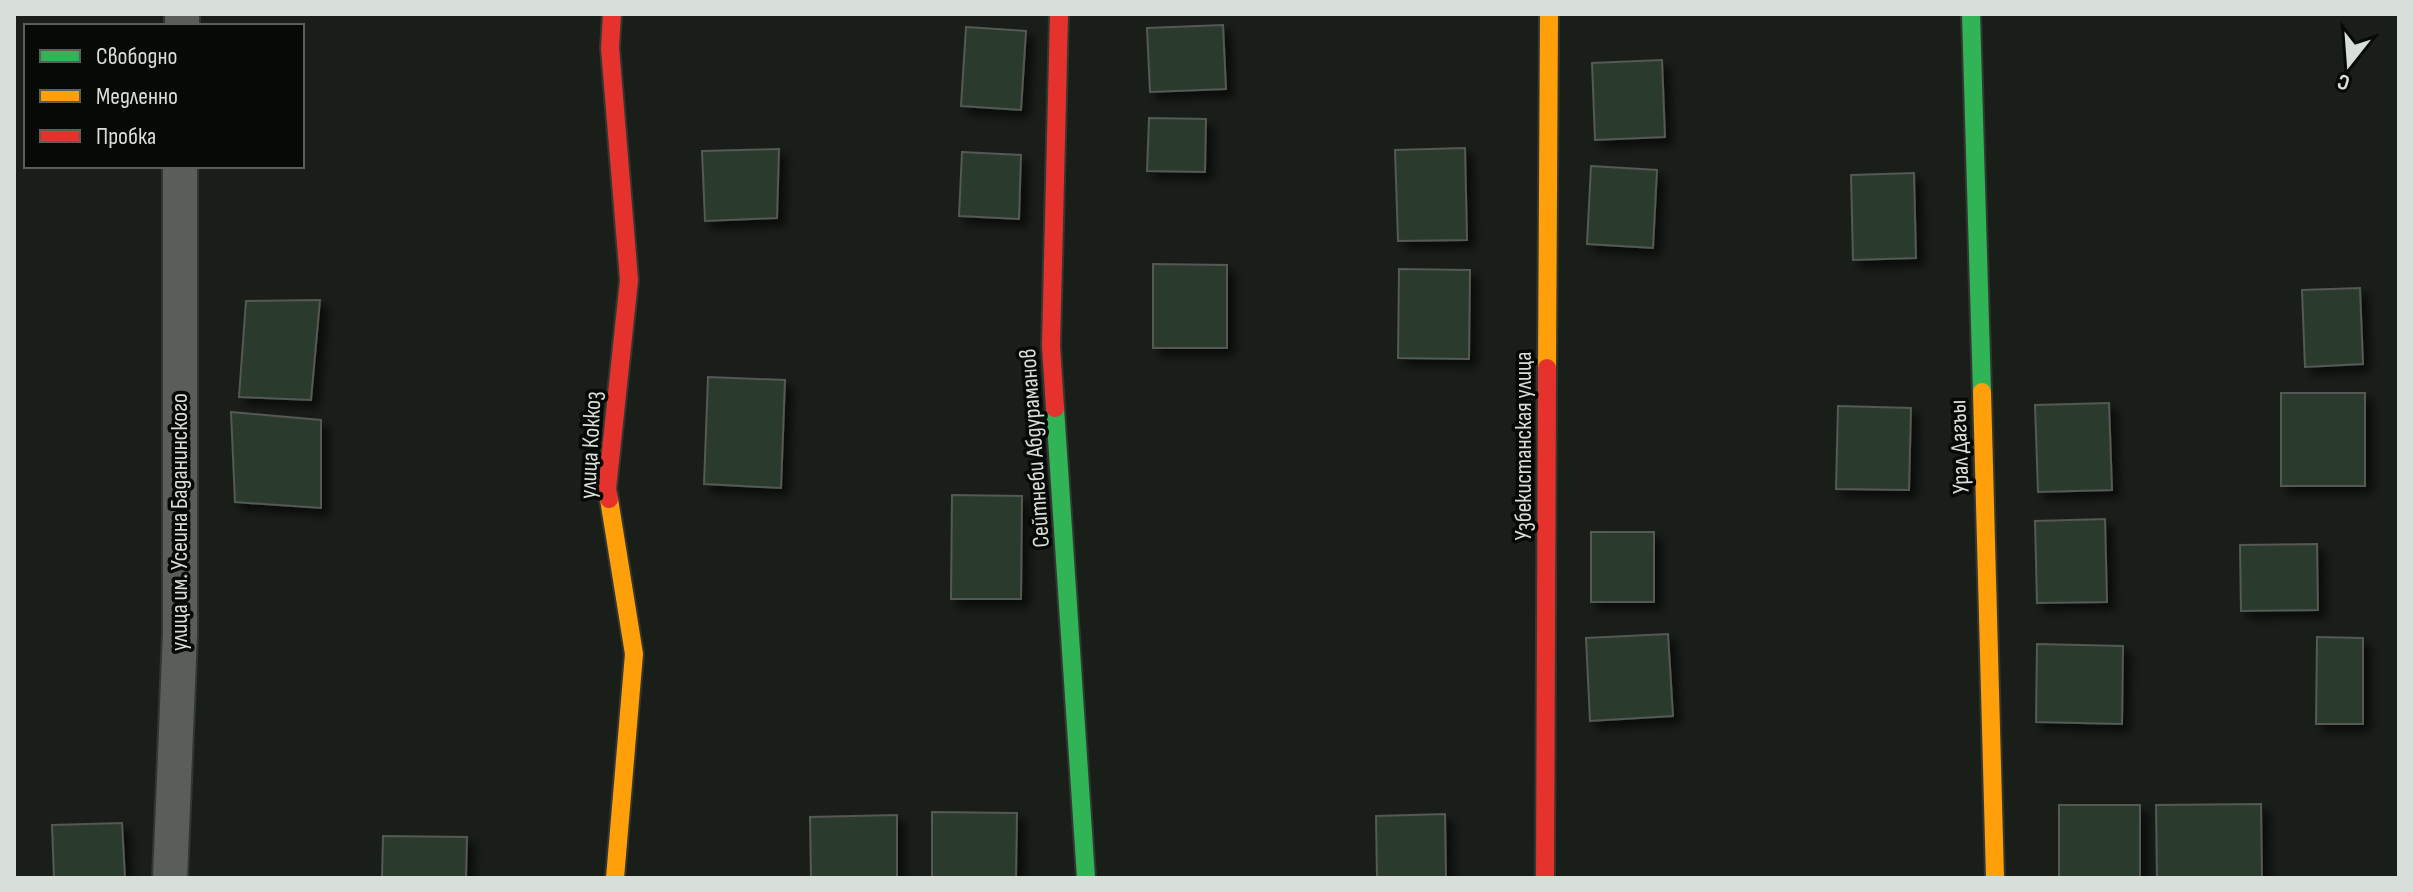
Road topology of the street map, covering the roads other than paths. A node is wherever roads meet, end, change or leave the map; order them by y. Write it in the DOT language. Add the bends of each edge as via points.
graph roads {
  1 [pos="612,14"];
  2 [pos="1059,14"];
  3 [pos="1549,14"];
  4 [pos="1971,14"];
  5 [pos="180,168"];
  6 [pos="170,878"];
  7 [pos="615,878"];
  8 [pos="1086,878"];
  9 [pos="1545,878"];
  10 [pos="1995,878"];
  1 -- 7 [label="street, улица Коккоз" via="610,48 629,280 607,489 634,654"];
  2 -- 8 [label="street, Сейтнеби Абдураманов" via="1051,346"];
  3 -- 9 [label="street, Узбекистанская улица"];
  4 -- 10 [label="street, Урал Дагъы"];
  5 -- 6 [label="street, улица им. Усеина Баданинского" via="180,633"];
}
